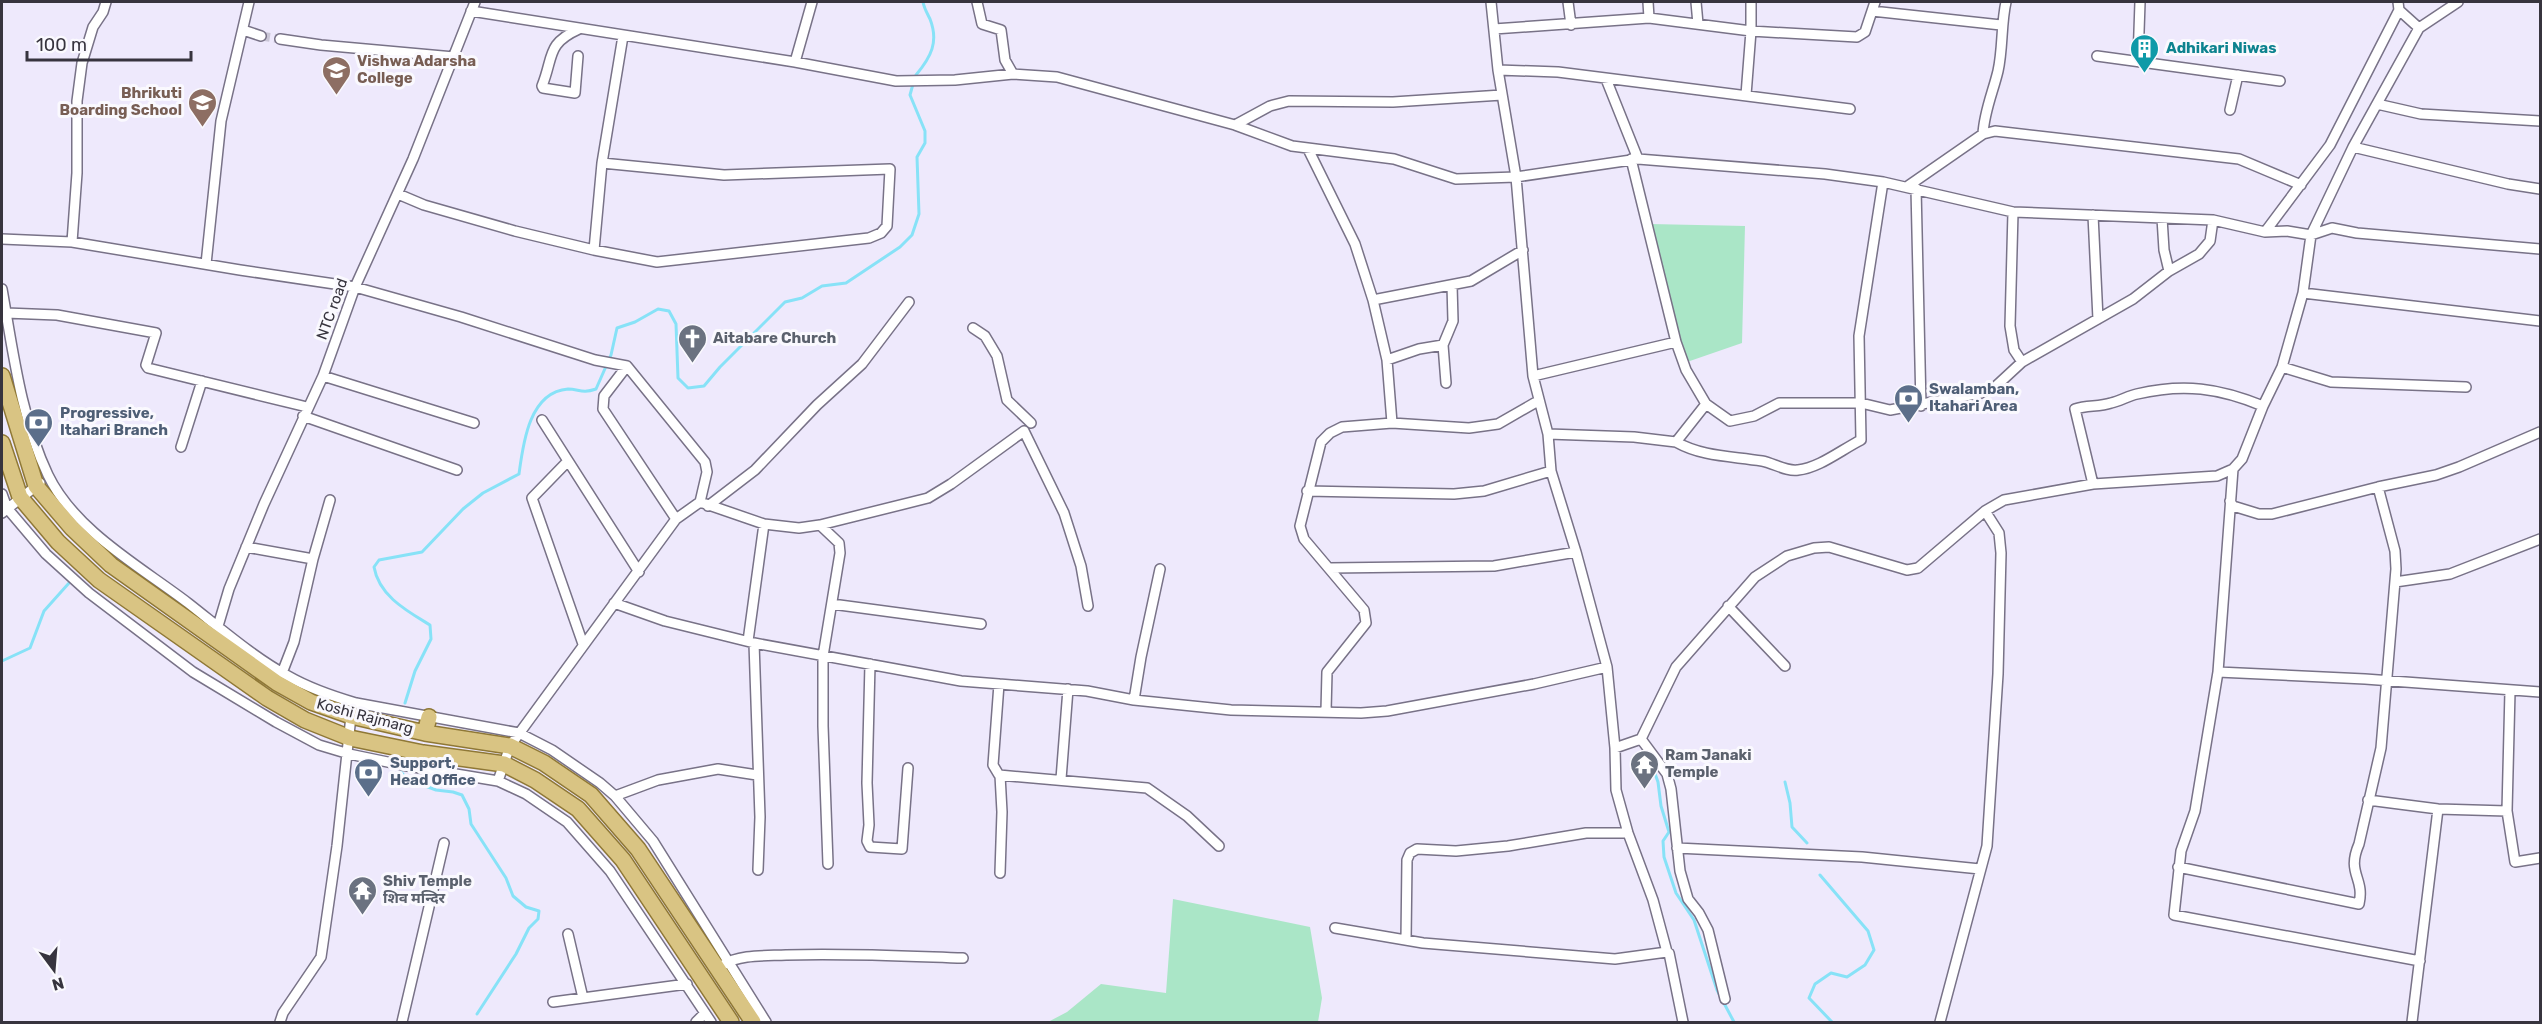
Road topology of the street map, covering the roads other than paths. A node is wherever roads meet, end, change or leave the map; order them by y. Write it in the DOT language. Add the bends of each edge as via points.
graph roads {
  1 [pos="106,2"];
  2 [pos="249,2"];
  3 [pos="812,2"];
  4 [pos="977,2"];
  5 [pos="1491,2"];
  6 [pos="1568,2"];
  7 [pos="1648,2"];
  8 [pos="1696,2"];
  9 [pos="1750,2"];
  10 [pos="2006,2"];
  11 [pos="2140,2"];
  12 [pos="2457,2"];
  13 [pos="473,6"];
  14 [pos="1874,6"];
  15 [pos="2398,6"];
  16 [pos="1649,18"];
  17 [pos="1698,24"];
  18 [pos="1571,25"];
  19 [pos="2001,25"];
  20 [pos="581,28"];
  21 [pos="2419,28"];
  22 [pos="1494,29"];
  23 [pos="243,30"];
  24 [pos="1751,31"];
  25 [pos="261,36"];
  26 [pos="623,36"];
  27 [pos="280,39"];
  28 [pos="578,56"];
  29 [pos="2097,56"];
  30 [pos="454,57"];
  31 [pos="2138,61"];
  32 [pos="795,62"];
  33 [pos="1498,70"];
  34 [pos="1013,74"];
  35 [pos="2238,75"];
  36 [pos="1606,80"];
  37 [pos="2280,81"];
  38 [pos="1502,95"];
  39 [pos="1746,95"];
  40 [pos="2377,104"];
  41 [pos="1850,109"];
  42 [pos="2230,110"];
  43 [pos="2541,121"];
  44 [pos="1235,125"];
  45 [pos="1983,134"];
  46 [pos="2353,147"];
  47 [pos="1308,148"];
  48 [pos="1634,159"];
  49 [pos="602,163"];
  50 [pos="1516,177"];
  51 [pos="1884,182"];
  52 [pos="2301,185"];
  53 [pos="1912,187"];
  54 [pos="2541,189"];
  55 [pos="398,194"];
  56 [pos="2013,212"];
  57 [pos="2093,215"];
  58 [pos="2162,218"];
  59 [pos="2213,220"];
  60 [pos="2265,232"];
  61 [pos="2311,235"];
  62 [pos="2,239"];
  63 [pos="72,242"];
  64 [pos="2541,249"];
  65 [pos="594,250"];
  66 [pos="1523,250"];
  67 [pos="206,264"];
  68 [pos="2169,271"];
  69 [pos="1452,285"];
  70 [pos="355,287"];
  71 [pos="2,289"];
  72 [pos="2303,293"];
  73 [pos="1373,300"];
  74 [pos="909,302"];
  75 [pos="6,313"];
  76 [pos="2098,319"];
  77 [pos="2541,321"];
  78 [pos="973,328"];
  79 [pos="1676,342"];
  80 [pos="1443,345"];
  81 [pos="1387,360"];
  82 [pos="2022,362"];
  83 [pos="623,365"];
  84 [pos="2282,367"];
  85 [pos="2,376"];
  86 [pos="322,376"];
  87 [pos="1533,376"];
  88 [pos="202,381"];
  89 [pos="1446,383"];
  90 [pos="2466,387"];
  91 [pos="1538,400"];
  92 [pos="1861,403"];
  93 [pos="1706,404"];
  94 [pos="1921,406"];
  95 [pos="2263,406"];
  96 [pos="307,407"];
  97 [pos="303,416"];
  98 [pos="542,420"];
  99 [pos="474,423"];
  100 [pos="1031,423"];
  101 [pos="1392,423"];
  102 [pos="2541,432"];
  103 [pos="1548,435"];
  104 [pos="2,442"];
  105 [pos="1676,442"];
  106 [pos="181,447"];
  107 [pos="568,461"];
  108 [pos="2233,469"];
  109 [pos="458,470"];
  110 [pos="1551,471"];
  111 [pos="49,476"];
  112 [pos="2093,484"];
  113 [pos="36,486"];
  114 [pos="2378,487"];
  115 [pos="1307,491"];
  116 [pos="2,494"];
  117 [pos="20,497"];
  118 [pos="330,500"];
  119 [pos="2230,501"];
  120 [pos="704,504"];
  121 [pos="4,510"];
  122 [pos="1985,511"];
  123 [pos="676,519"];
  124 [pos="764,524"];
  125 [pos="820,525"];
  126 [pos="2541,539"];
  127 [pos="246,547"];
  128 [pos="1576,552"];
  129 [pos="313,559"];
  130 [pos="1330,568"];
  131 [pos="1160,569"];
  132 [pos="639,572"];
  133 [pos="2395,582"];
  134 [pos="614,603"];
  135 [pos="832,604"];
  136 [pos="1088,606"];
  137 [pos="1728,606"];
  138 [pos="981,624"];
  139 [pos="218,626"];
  140 [pos="751,642"];
  141 [pos="583,644"];
  142 [pos="823,656"];
  143 [pos="870,664"];
  144 [pos="1785,666"];
  145 [pos="1607,667"];
  146 [pos="2218,672"];
  147 [pos="282,673"];
  148 [pos="2385,680"];
  149 [pos="999,684"];
  150 [pos="1068,689"];
  151 [pos="2510,691"];
  152 [pos="2541,692"];
  153 [pos="1134,700"];
  154 [pos="1326,711"];
  155 [pos="351,716"];
  156 [pos="429,717"];
  157 [pos="425,733"];
  158 [pos="519,733"];
  159 [pos="350,738"];
  160 [pos="1641,739"];
  161 [pos="510,746"];
  162 [pos="1615,748"];
  163 [pos="349,754"];
  164 [pos="504,764"];
  165 [pos="908,768"];
  166 [pos="757,775"];
  167 [pos="1000,775"];
  168 [pos="1060,779"];
  169 [pos="498,780"];
  170 [pos="615,796"];
  171 [pos="2368,800"];
  172 [pos="2438,809"];
  173 [pos="2506,811"];
  174 [pos="1628,833"];
  175 [pos="444,843"];
  176 [pos="1219,846"];
  177 [pos="1677,848"];
  178 [pos="2541,858"];
  179 [pos="828,864"];
  180 [pos="2178,867"];
  181 [pos="1980,869"];
  182 [pos="759,870"];
  183 [pos="1000,873"];
  184 [pos="1335,928"];
  185 [pos="568,934"];
  186 [pos="1406,940"];
  187 [pos="1667,952"];
  188 [pos="963,958"];
  189 [pos="2420,961"];
  190 [pos="723,965"];
  191 [pos="687,984"];
  192 [pos="584,999"];
  193 [pos="1725,999"];
  194 [pos="553,1002"];
  195 [pos="705,1013"];
  196 [pos="280,1023"];
  197 [pos="402,1023"];
  198 [pos="696,1023"];
  199 [pos="711,1023"];
  200 [pos="731,1023"];
  201 [pos="753,1023"];
  202 [pos="766,1023"];
  203 [pos="1683,1023"];
  204 [pos="1940,1023"];
  205 [pos="2412,1023"];
  1 -- 63 [label="street" via="82,63"];
  2 -- 23 [label="street"];
  3 -- 32 [label="street"];
  4 -- 34 [label="street" via="982,24 1001,30 1005,60"];
  5 -- 22 [label="street"];
  6 -- 18 [label="street"];
  7 -- 16 [label="street"];
  8 -- 17 [label="street"];
  9 -- 24 [label="street"];
  10 -- 19 [label="street"];
  11 -- 31 [label="street"];
  12 -- 21 [label="street"];
  13 -- 20 [label="street"];
  13 -- 30 [label="street, NTC road"];
  14 -- 19 [label="street"];
  14 -- 24 [label="street" via="1865,32 1857,37"];
  15 -- 21 [label="street"];
  15 -- 52 [label="street" via="2330,145"];
  16 -- 17 [label="street"];
  16 -- 18 [label="street"];
  17 -- 24 [label="street"];
  18 -- 22 [label="street"];
  19 -- 45 [label="street" via="1999,68 1984,117"];
  20 -- 26 [label="street"];
  20 -- 28 [label="street" via="564,35 554,46 543,88 575,93"];
  21 -- 40 [label="street"];
  22 -- 33 [label="street"];
  23 -- 25 [label="street"];
  23 -- 67 [label="street" via="221,121"];
  24 -- 39 [label="street"];
  26 -- 32 [label="street"];
  26 -- 49 [label="street"];
  27 -- 30 [label="street"];
  29 -- 31 [label="street"];
  30 -- 55 [label="street, NTC road"];
  31 -- 35 [label="street"];
  32 -- 34 [label="street" via="896,81"];
  33 -- 36 [label="street" via="1558,72"];
  33 -- 38 [label="street"];
  34 -- 44 [label="street" via="1057,77"];
  35 -- 37 [label="street"];
  35 -- 42 [label="street"];
  36 -- 39 [label="street"];
  36 -- 48 [label="street"];
  38 -- 44 [label="street" via="1393,102 1289,101 1270,106"];
  38 -- 50 [label="street"];
  39 -- 41 [label="street"];
  40 -- 43 [label="street" via="2421,114"];
  40 -- 46 [label="street"];
  44 -- 47 [label="street"];
  45 -- 52 [label="street" via="1995,131 2239,159"];
  45 -- 53 [label="street"];
  46 -- 54 [label="street"];
  46 -- 61 [label="street"];
  47 -- 50 [label="street" via="1394,159 1456,179"];
  47 -- 73 [label="street" via="1354,244"];
  48 -- 50 [label="street"];
  48 -- 51 [label="street"];
  48 -- 79 [label="street"];
  49 -- 65 [label="street"];
  49 -- 65 [label="street" via="724,175 890,169 886,226 869,238 688,260 657,262"];
  50 -- 66 [label="street"];
  51 -- 53 [label="street"];
  51 -- 92 [label="street" via="1859,336"];
  52 -- 60 [label="street"];
  53 -- 56 [label="street"];
  53 -- 94 [label="street"];
  55 -- 65 [label="street" via="424,205"];
  55 -- 70 [label="street, NTC road"];
  56 -- 57 [label="street"];
  56 -- 82 [label="street" via="2010,326 2014,350"];
  57 -- 58 [label="street"];
  57 -- 76 [label="street"];
  58 -- 59 [label="street"];
  58 -- 68 [label="street"];
  59 -- 60 [label="street"];
  59 -- 68 [label="street" via="2205,248"];
  60 -- 61 [label="street"];
  61 -- 64 [label="street" via="2332,228"];
  61 -- 72 [label="street"];
  62 -- 63 [label="street"];
  63 -- 67 [label="street"];
  66 -- 69 [label="street" via="1471,281"];
  66 -- 87 [label="street"];
  67 -- 70 [label="street"];
  68 -- 76 [label="street" via="2133,299"];
  69 -- 73 [label="street"];
  69 -- 80 [label="street" via="1453,321"];
  70 -- 83 [label="street" via="595,360"];
  70 -- 86 [label="street, NTC road"];
  71 -- 75 [label="street"];
  72 -- 77 [label="street"];
  72 -- 84 [label="street"];
  73 -- 81 [label="street"];
  74 -- 120 [label="street" via="862,364 755,470"];
  75 -- 88 [label="street" via="57,315 156,333 148,368"];
  75 -- 111 [label="street" via="32,432"];
  76 -- 82 [label="street"];
  78 -- 100 [label="street" via="985,336 997,356 1007,400"];
  79 -- 87 [label="street"];
  79 -- 93 [label="street" via="1686,370"];
  80 -- 81 [label="street"];
  80 -- 89 [label="street"];
  81 -- 101 [label="street"];
  82 -- 94 [label="street" via="1995,387 1982,393"];
  83 -- 120 [label="street" via="705,462"];
  83 -- 123 [label="street" via="604,396 603,410"];
  84 -- 90 [label="street" via="2331,382"];
  84 -- 95 [label="street"];
  85 -- 113 [label="main road, Koshi Rajmarg"];
  86 -- 96 [label="street, NTC road"];
  86 -- 99 [label="street"];
  87 -- 91 [label="street"];
  88 -- 96 [label="street"];
  88 -- 106 [label="street"];
  91 -- 101 [label="street" via="1498,424 1469,428"];
  91 -- 103 [label="street"];
  92 -- 93 [label="street" via="1779,403 1754,416 1730,421"];
  92 -- 94 [label="street" via="1890,410"];
  92 -- 105 [label="street" via="1861,440 1796,471 1763,461 1725,458"];
  93 -- 105 [label="street"];
  95 -- 108 [label="street" via="2242,459"];
  95 -- 112 [label="street" via="2221,392 2176,387 2075,409"];
  96 -- 97 [label="street, NTC road"];
  97 -- 109 [label="street"];
  97 -- 127 [label="street, NTC road"];
  98 -- 107 [label="street"];
  101 -- 115 [label="street" via="1342,428 1330,433 1321,442"];
  102 -- 114 [label="street" via="2436,475"];
  103 -- 105 [label="street"];
  103 -- 110 [label="street"];
  104 -- 117 [label="main road, Koshi Rajmarg"];
  107 -- 132 [label="street"];
  107 -- 141 [label="street" via="536,492 532,504"];
  108 -- 112 [label="street" via="2217,476"];
  108 -- 119 [label="street"];
  110 -- 115 [label="street" via="1484,491 1454,494"];
  110 -- 128 [label="street"];
  111 -- 113 [label="street"];
  111 -- 139 [label="street" via="84,522 111,546"];
  112 -- 122 [label="street" via="2004,500"];
  113 -- 117 [label="street"];
  113 -- 155 [label="main road, Koshi Rajmarg" via="111,565 292,692"];
  114 -- 119 [label="street" via="2272,514 2233,506"];
  114 -- 133 [label="street" via="2395,551"];
  115 -- 130 [label="street" via="1302,533"];
  116 -- 121 [label="street"];
  117 -- 121 [label="street"];
  117 -- 159 [label="main road, Koshi Rajmarg" via="58,542 99,580 267,699"];
  118 -- 129 [label="street"];
  119 -- 146 [label="street"];
  120 -- 123 [label="street"];
  120 -- 124 [label="street"];
  121 -- 163 [label="street" via="89,593 193,672 298,735"];
  122 -- 137 [label="street" via="1918,568 1907,570 1829,547 1814,548 1787,556 1755,577"];
  122 -- 181 [label="street" via="1999,534 2001,560 1989,822"];
  123 -- 132 [label="street"];
  124 -- 125 [label="street" via="799,528"];
  124 -- 140 [label="street"];
  125 -- 135 [label="street" via="840,548"];
  125 -- 136 [label="street" via="928,498 1024,431 1064,513 1081,566"];
  126 -- 133 [label="street" via="2450,574"];
  127 -- 129 [label="street"];
  127 -- 139 [label="street, NTC road"];
  128 -- 130 [label="street" via="1494,566"];
  128 -- 145 [label="street"];
  129 -- 147 [label="street" via="294,642"];
  130 -- 154 [label="street" via="1367,616 1366,623 1327,672"];
  131 -- 153 [label="street"];
  132 -- 134 [label="street"];
  133 -- 148 [label="street"];
  134 -- 140 [label="street" via="666,621"];
  134 -- 141 [label="street"];
  135 -- 138 [label="street"];
  135 -- 142 [label="street"];
  137 -- 144 [label="street"];
  137 -- 160 [label="street" via="1676,667"];
  139 -- 147 [label="street"];
  140 -- 142 [label="street"];
  140 -- 166 [label="street"];
  141 -- 158 [label="street"];
  142 -- 143 [label="street"];
  142 -- 179 [label="street"];
  143 -- 149 [label="street"];
  143 -- 165 [label="street" via="870,848 902,849"];
  145 -- 154 [label="street" via="1397,709"];
  145 -- 162 [label="street"];
  146 -- 148 [label="street"];
  146 -- 180 [label="street" via="2195,811"];
  147 -- 156 [label="street" via="356,703"];
  148 -- 151 [label="street"];
  148 -- 171 [label="street" via="2381,748"];
  149 -- 150 [label="street"];
  149 -- 167 [label="street" via="993,765"];
  150 -- 153 [label="street"];
  150 -- 168 [label="street"];
  151 -- 152 [label="street"];
  151 -- 173 [label="street"];
  153 -- 154 [label="street" via="1231,710"];
  155 -- 157 [label="main road, Koshi Rajmarg"];
  155 -- 159 [label="street"];
  156 -- 157 [label="main road"];
  156 -- 158 [label="street"];
  157 -- 161 [label="main road, Koshi Rajmarg"];
  158 -- 161 [label="street"];
  158 -- 170 [label="street" via="552,750"];
  159 -- 163 [label="street"];
  159 -- 164 [label="main road, Koshi Rajmarg"];
  160 -- 162 [label="street"];
  160 -- 177 [label="street" via="1667,774"];
  161 -- 164 [label="street"];
  161 -- 190 [label="main road, Koshi Rajmarg" via="544,763 591,795 638,849"];
  162 -- 174 [label="street" via="1616,790"];
  163 -- 169 [label="street"];
  163 -- 196 [label="street" via="321,957"];
  164 -- 169 [label="street"];
  164 -- 200 [label="main road, Koshi Rajmarg" via="578,809 623,860"];
  166 -- 170 [label="street" via="718,769 658,780"];
  166 -- 182 [label="street"];
  167 -- 168 [label="street"];
  167 -- 183 [label="street"];
  168 -- 176 [label="street" via="1147,788 1187,816"];
  169 -- 191 [label="street" via="567,822 609,871"];
  170 -- 190 [label="street" via="653,841"];
  171 -- 172 [label="street"];
  171 -- 180 [label="street" via="2353,858 2362,892 2359,904"];
  172 -- 173 [label="street"];
  172 -- 189 [label="street"];
  173 -- 178 [label="street" via="2516,862"];
  174 -- 186 [label="street" via="1586,833 1456,851 1417,849 1407,860"];
  174 -- 187 [label="street"];
  175 -- 197 [label="street"];
  177 -- 181 [label="street" via="1862,857"];
  177 -- 193 [label="street" via="1689,899 1708,930"];
  180 -- 189 [label="street" via="2174,915"];
  181 -- 204 [label="street"];
  184 -- 186 [label="street"];
  185 -- 192 [label="street"];
  186 -- 187 [label="street" via="1615,959"];
  187 -- 203 [label="street"];
  188 -- 190 [label="street" via="759,956"];
  189 -- 205 [label="street"];
  190 -- 201 [label="main road, Koshi Rajmarg"];
  190 -- 202 [label="street"];
  191 -- 192 [label="street"];
  191 -- 195 [label="street"];
  192 -- 194 [label="street"];
  195 -- 198 [label="street"];
  195 -- 199 [label="street"];
}
